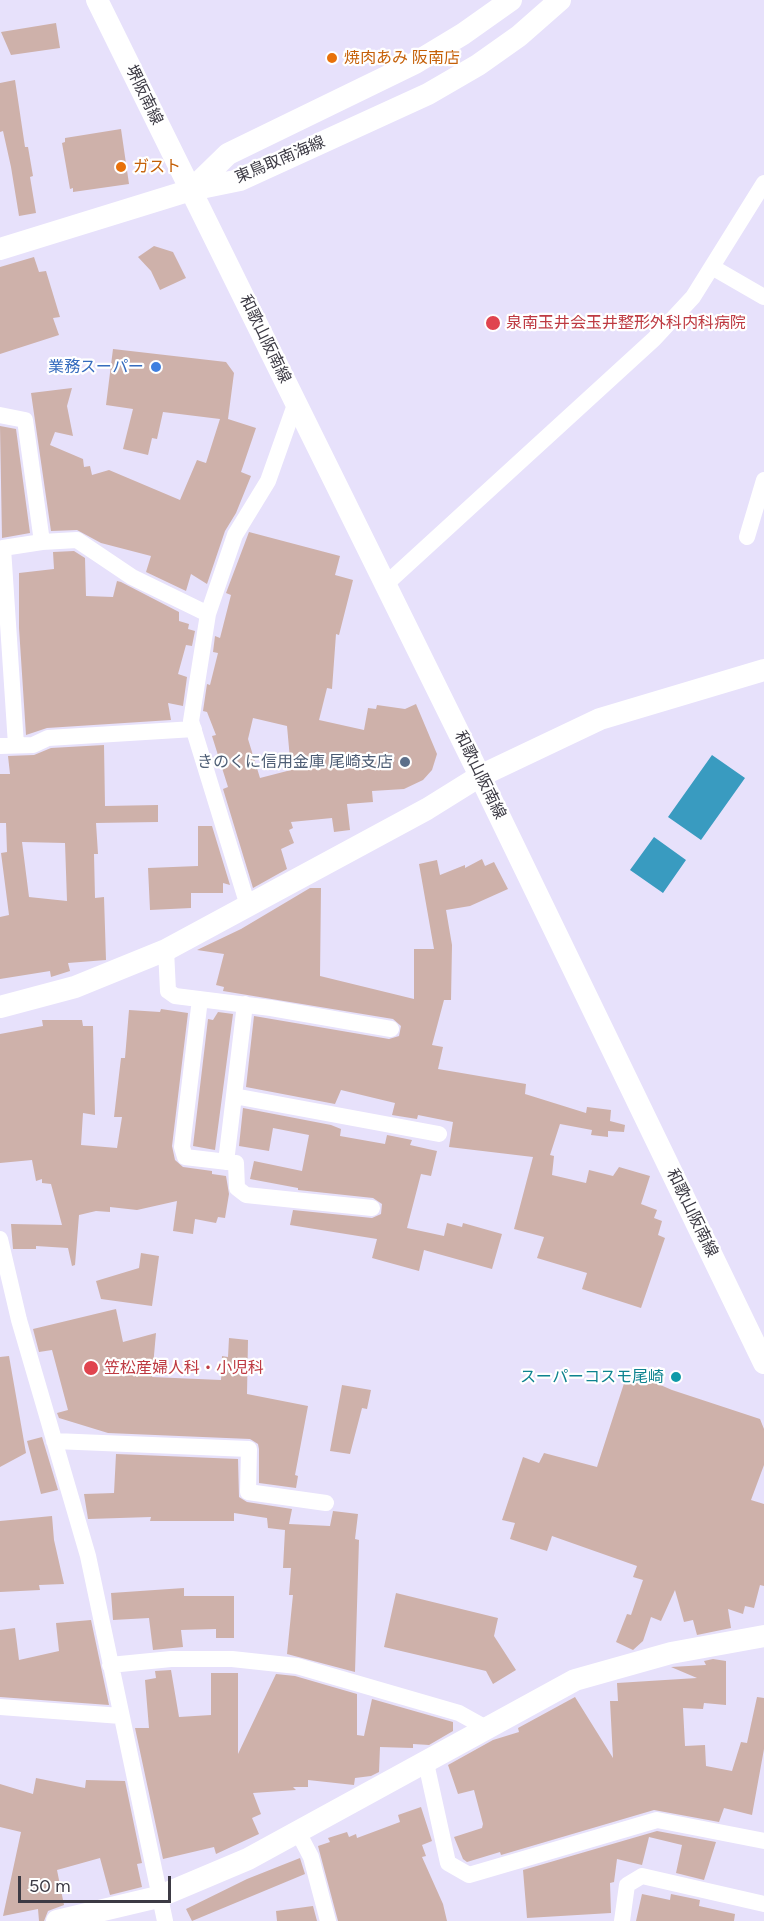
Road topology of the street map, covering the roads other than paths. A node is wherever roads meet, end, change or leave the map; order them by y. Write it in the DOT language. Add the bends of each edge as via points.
graph roads {
  1 [pos="97,0"];
  2 [pos="511,0"];
  3 [pos="560,0"];
  4 [pos="764,183"];
  5 [pos="191,190"];
  6 [pos="0,249"];
  7 [pos="712,267"];
  8 [pos="764,297"];
  9 [pos="296,402"];
  10 [pos="0,415"];
  11 [pos="764,480"];
  12 [pos="747,537"];
  13 [pos="42,542"];
  14 [pos="386,584"];
  15 [pos="208,614"];
  16 [pos="764,670"];
  17 [pos="194,729"];
  18 [pos="8,746"];
  19 [pos="480,776"];
  20 [pos="248,906"];
  21 [pos="166,950"];
  22 [pos="200,999"];
  23 [pos="245,1004"];
  24 [pos="0,1007"];
  25 [pos="391,1029"];
  26 [pos="234,1096"];
  27 [pos="439,1134"];
  28 [pos="226,1162"];
  29 [pos="372,1208"];
  30 [pos="0,1239"];
  31 [pos="764,1363"];
  32 [pos="54,1441"];
  33 [pos="326,1503"];
  34 [pos="764,1636"];
  35 [pos="110,1665"];
  36 [pos="0,1707"];
  37 [pos="120,1716"];
  38 [pos="486,1728"];
  39 [pos="426,1763"];
  40 [pos="299,1834"];
  41 [pos="764,1841"];
  42 [pos="158,1897"];
  43 [pos="764,1904"];
  44 [pos="57,1921"];
  45 [pos="165,1921"];
  46 [pos="328,1921"];
  47 [pos="622,1921"];
  1 -- 5 [label="main road, 堺阪南線"];
  2 -- 5 [label="main road, 東鳥取南海線" via="415,63 228,154"];
  3 -- 5 [label="main road, 東鳥取南海線" via="519,36 428,94 240,180"];
  4 -- 7 [label="street"];
  5 -- 6 [label="main road"];
  5 -- 9 [label="main road, 和歌山阪南線"];
  7 -- 8 [label="street"];
  7 -- 14 [label="street" via="693,297 654,339"];
  9 -- 14 [label="main road, 和歌山阪南線"];
  9 -- 15 [label="street" via="268,481 235,535"];
  10 -- 13 [label="street" via="24,420"];
  11 -- 12 [label="street"];
  13 -- 15 [label="street" via="77,540 132,577"];
  13 -- 18 [label="street" via="3,548"];
  14 -- 19 [label="main road, 和歌山阪南線"];
  15 -- 17 [label="street" via="191,721"];
  16 -- 19 [label="main road" via="600,719"];
  17 -- 18 [label="street" via="48,738 33,745"];
  17 -- 20 [label="street"];
  19 -- 20 [label="main road"];
  19 -- 31 [label="main road, 和歌山阪南線"];
  20 -- 21 [label="main road"];
  21 -- 22 [label="street" via="170,994"];
  21 -- 24 [label="main road" via="75,987"];
  22 -- 23 [label="street"];
  22 -- 28 [label="street" via="182,1152 188,1159"];
  23 -- 25 [label="street"];
  23 -- 26 [label="street"];
  26 -- 27 [label="street"];
  26 -- 28 [label="street"];
  28 -- 29 [label="street" via="236,1163 237,1188 246,1195"];
  30 -- 32 [label="street"];
  32 -- 33 [label="street" via="249,1449 248,1492"];
  32 -- 35 [label="street" via="88,1556"];
  34 -- 38 [label="main road" via="671,1653 575,1680"];
  35 -- 37 [label="street"];
  35 -- 38 [label="street" via="232,1659 297,1666 459,1713"];
  36 -- 37 [label="street"];
  37 -- 42 [label="street"];
  38 -- 39 [label="main road"];
  39 -- 40 [label="main road"];
  39 -- 41 [label="street" via="448,1863 469,1875 657,1820"];
  40 -- 42 [label="main road"];
  40 -- 46 [label="street" via="310,1857"];
  42 -- 44 [label="main road"];
  42 -- 45 [label="street"];
  43 -- 47 [label="street" via="642,1876 627,1885"];
}
